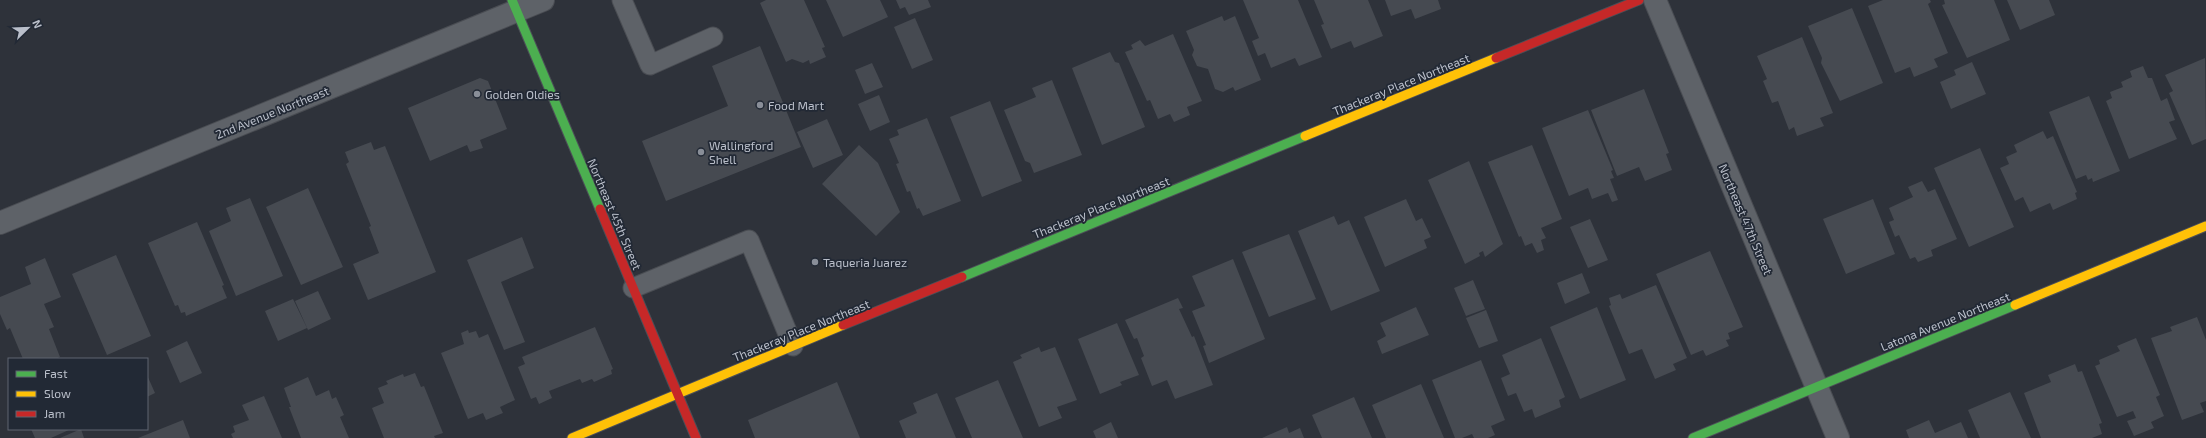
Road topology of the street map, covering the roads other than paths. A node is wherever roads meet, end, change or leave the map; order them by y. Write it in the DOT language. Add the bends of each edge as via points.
graph roads {
  1 [pos="543,0"];
  2 [pos="622,0"];
  3 [pos="1639,0"];
  4 [pos="1655,0"];
  5 [pos="514,5"];
  6 [pos="713,37"];
  7 [pos="0,223"];
  8 [pos="2206,226"];
  9 [pos="633,288"];
  10 [pos="793,346"];
  11 [pos="1816,387"];
  12 [pos="677,393"];
  13 [pos="572,438"];
  14 [pos="696,438"];
  15 [pos="1693,438"];
  16 [pos="1838,438"];
  1 -- 5 [label="street, 2nd Avenue Northeast"];
  2 -- 6 [label="lane" via="650,65"];
  3 -- 10 [label="street, Thackeray Place Northeast"];
  4 -- 11 [label="street, Northeast 47th Street"];
  5 -- 7 [label="street, 2nd Avenue Northeast"];
  5 -- 9 [label="street, Northeast 45th Street"];
  8 -- 11 [label="street, Latona Avenue Northeast"];
  9 -- 10 [label="lane" via="749,240"];
  9 -- 12 [label="street, Northeast 45th Street"];
  10 -- 12 [label="street, Thackeray Place Northeast"];
  11 -- 15 [label="street, Latona Avenue Northeast"];
  11 -- 16 [label="street, Northeast 47th Street"];
  12 -- 13 [label="street, Thackeray Place Northeast"];
  12 -- 14 [label="street, Northeast 45th Street"];
}
